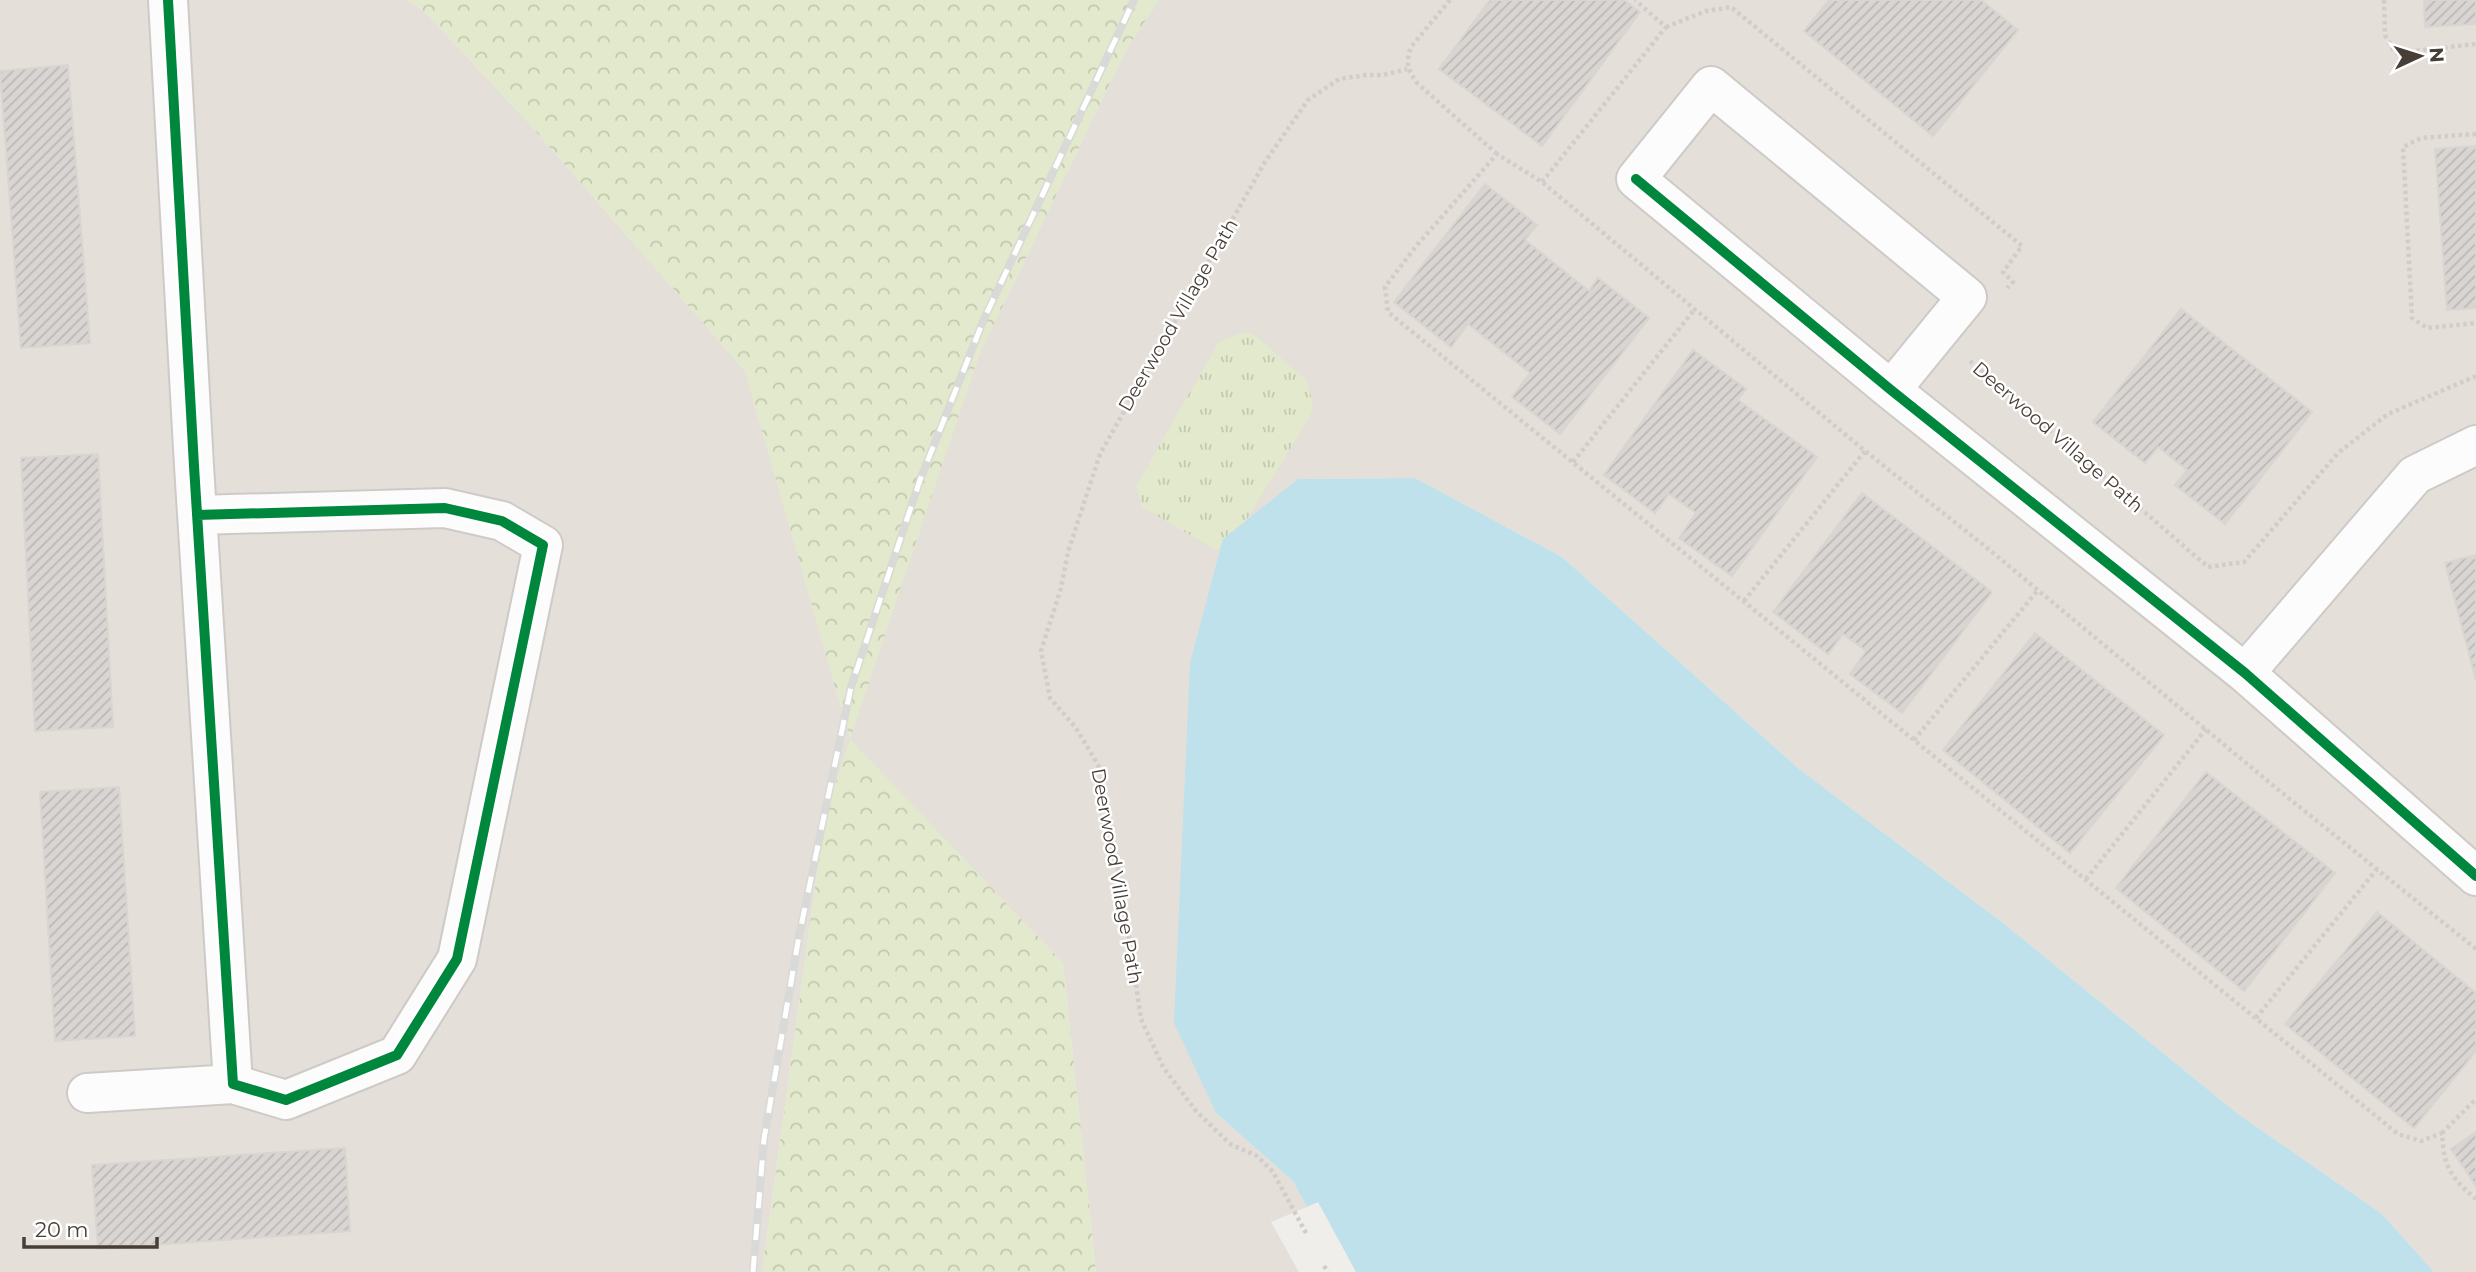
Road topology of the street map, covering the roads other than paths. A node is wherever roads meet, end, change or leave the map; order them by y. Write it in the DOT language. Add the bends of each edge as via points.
graph roads {
  1 [pos="168,0"];
  2 [pos="1891,390"];
  3 [pos="2476,445"];
  4 [pos="197,515"];
  5 [pos="2245,673"];
  6 [pos="2476,876"];
  7 [pos="233,1084"];
  8 [pos="88,1093"];
  1 -- 4 [label="street"];
  2 -- 2 [label="street" via="1636,179 1711,86 1967,297"];
  2 -- 5 [label="street"];
  3 -- 5 [label="street" via="2414,475"];
  4 -- 7 [label="street"];
  4 -- 7 [label="street" via="445,508 502,522 543,545 457,959 397,1055 286,1100"];
  5 -- 6 [label="street"];
  7 -- 8 [label="street"];
}
